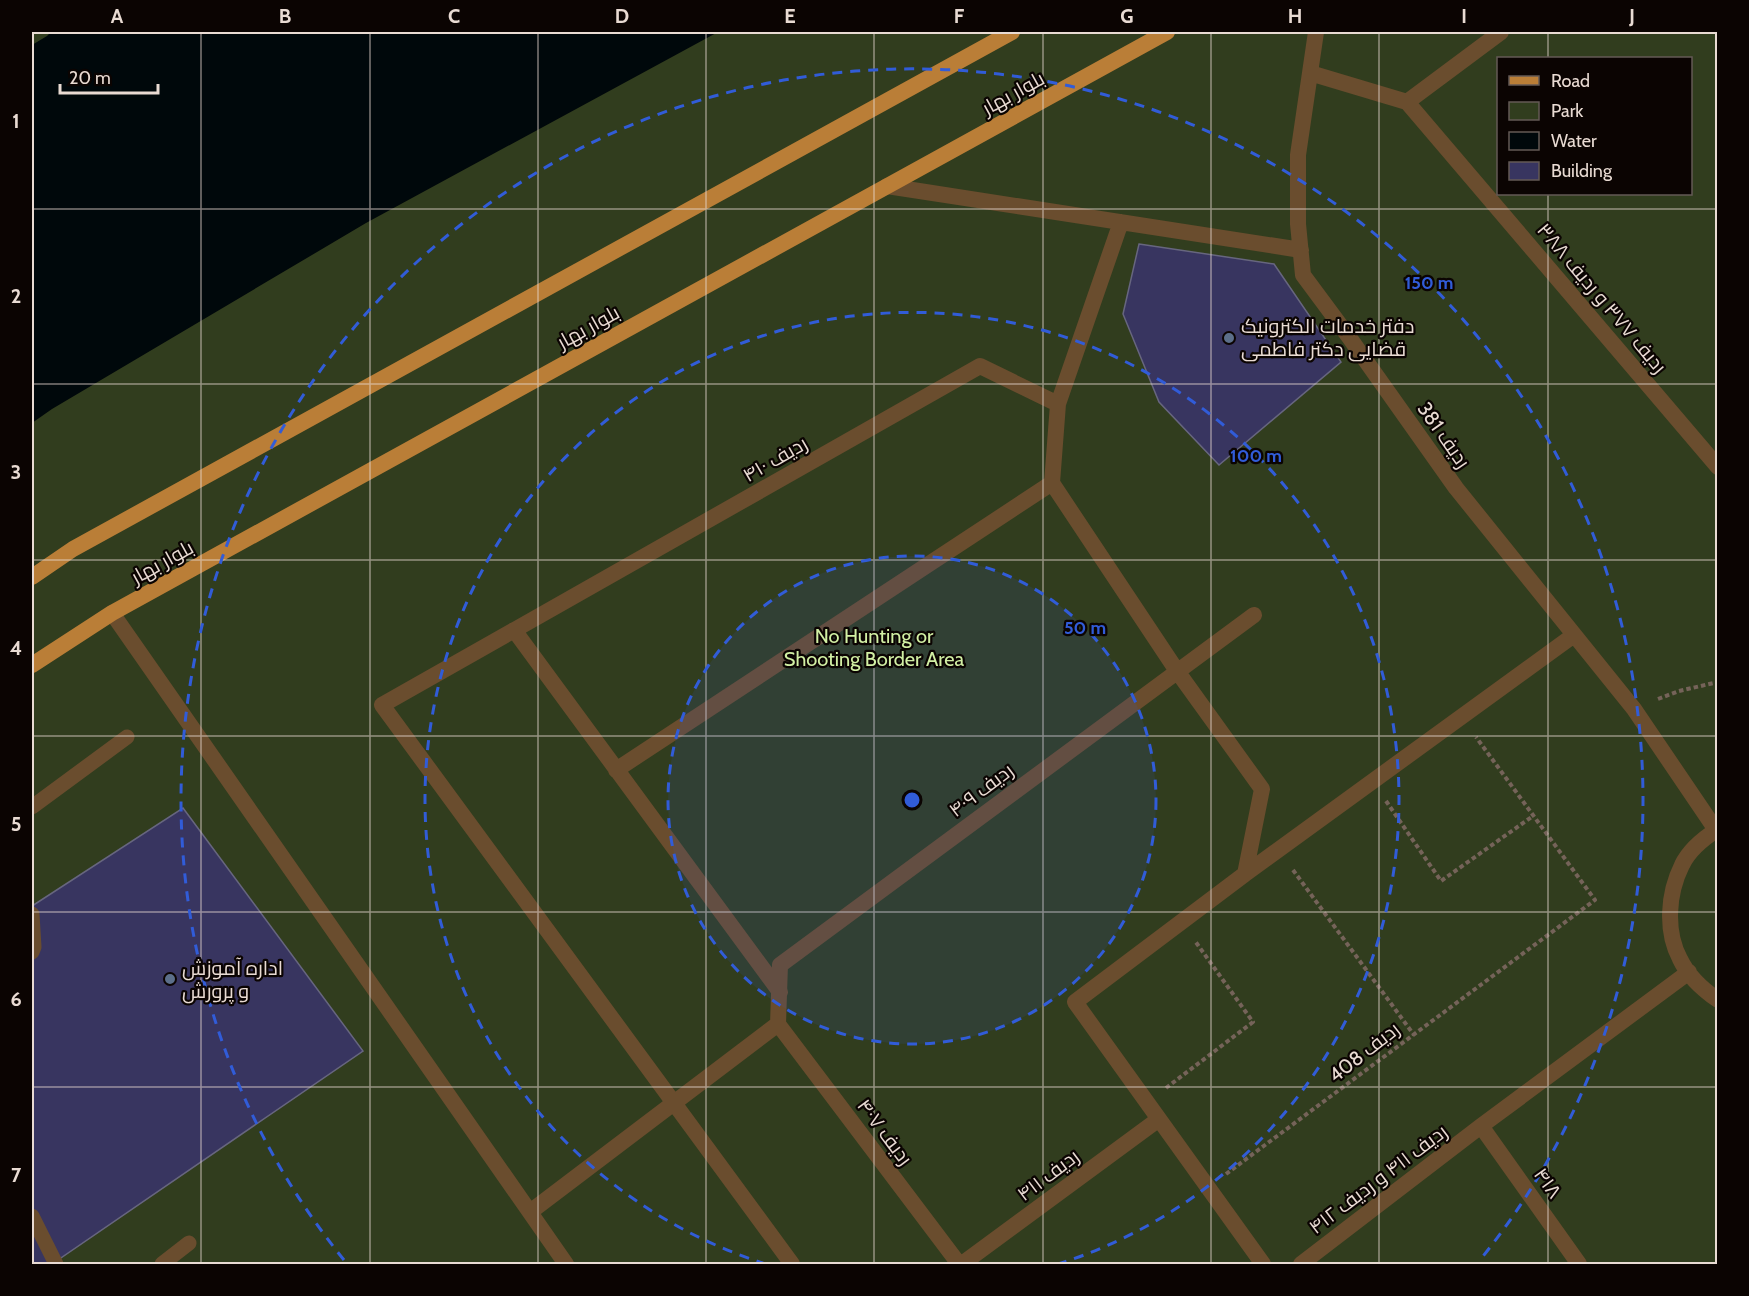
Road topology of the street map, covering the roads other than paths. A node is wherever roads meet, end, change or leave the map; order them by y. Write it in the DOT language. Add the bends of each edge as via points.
graph roads {
  1 [pos="1012,32"];
  2 [pos="1167,32"];
  3 [pos="1316,32"];
  4 [pos="1501,32"];
  5 [pos="1310,73"];
  6 [pos="1407,102"];
  7 [pos="886,186"];
  8 [pos="1121,222"];
  9 [pos="1301,250"];
  10 [pos="1058,404"];
  11 [pos="1718,467"];
  12 [pos="1052,483"];
  13 [pos="32,577"];
  14 [pos="112,613"];
  15 [pos="1254,615"];
  16 [pos="514,630"];
  17 [pos="1574,634"];
  18 [pos="32,665"];
  19 [pos="1177,671"];
  20 [pos="127,737"];
  21 [pos="616,770"];
  22 [pos="32,807"];
  23 [pos="1717,830"];
  24 [pos="1245,874"];
  25 [pos="32,914"];
  26 [pos="32,952"];
  27 [pos="1689,972"];
  28 [pos="780,992"];
  29 [pos="1718,1000"];
  30 [pos="778,1024"];
  31 [pos="674,1102"];
  32 [pos="1159,1119"];
  33 [pos="1481,1126"];
  34 [pos="530,1212"];
  35 [pos="32,1216"];
  36 [pos="189,1243"];
  37 [pos="56,1264"];
  38 [pos="162,1264"];
  39 [pos="566,1264"];
  40 [pos="792,1264"];
  41 [pos="961,1264"];
  42 [pos="1263,1264"];
  43 [pos="1301,1264"];
  44 [pos="1579,1264"];
  1 -- 13 [label="main road" via="84,543"];
  2 -- 7 [label="main road, بلوار بهار"];
  3 -- 5 [label="street, ردیف 381"];
  4 -- 6 [label="street"];
  5 -- 6 [label="street"];
  5 -- 9 [label="street, ردیف 381" via="1298,155"];
  6 -- 11 [label="street, ردیف ۳۷۷ و ردیف ۳۸۸"];
  7 -- 8 [label="street"];
  7 -- 14 [label="main road, بلوار بهار"];
  8 -- 9 [label="street"];
  8 -- 10 [label="street"];
  9 -- 17 [label="street, ردیف 381" via="1303,275 1456,488"];
  10 -- 12 [label="street"];
  10 -- 16 [label="street, ردیف ۴۱۰" via="980,366"];
  12 -- 19 [label="street"];
  12 -- 21 [label="street"];
  14 -- 18 [label="main road, بلوار بهار"];
  14 -- 34 [label="street"];
  15 -- 19 [label="street, ردیف ۴۰۹"];
  16 -- 21 [label="street"];
  16 -- 31 [label="street" via="382,705"];
  17 -- 23 [label="street, ردیف 381" via="1635,709"];
  17 -- 24 [label="street"];
  19 -- 24 [label="street" via="1262,789"];
  19 -- 28 [label="street, ردیف ۴۰۹" via="780,965"];
  20 -- 22 [label="lane"];
  21 -- 28 [label="street"];
  23 -- 27 [label="street" via="1703,838 1682,864 1672,895 1670,928 1680,959"];
  24 -- 32 [label="street" via="1075,1002"];
  25 -- 26 [label="lane"];
  27 -- 29 [label="street" via="1700,987"];
  27 -- 33 [label="street, ردیف ۴۱۱ و ردیف ۴۱۲"];
  28 -- 30 [label="street, ردیف ۴۰۹"];
  30 -- 31 [label="street"];
  30 -- 41 [label="street, ردیف ۴۰۷"];
  31 -- 34 [label="street"];
  31 -- 40 [label="street"];
  32 -- 41 [label="street, ردیف ۴۱۱"];
  32 -- 42 [label="street"];
  33 -- 43 [label="street, ردیف ۴۱۱ و ردیف ۴۱۲"];
  33 -- 44 [label="street, ۴۱۸"];
  34 -- 39 [label="street"];
  35 -- 37 [label="lane"];
  36 -- 38 [label="lane"];
}
